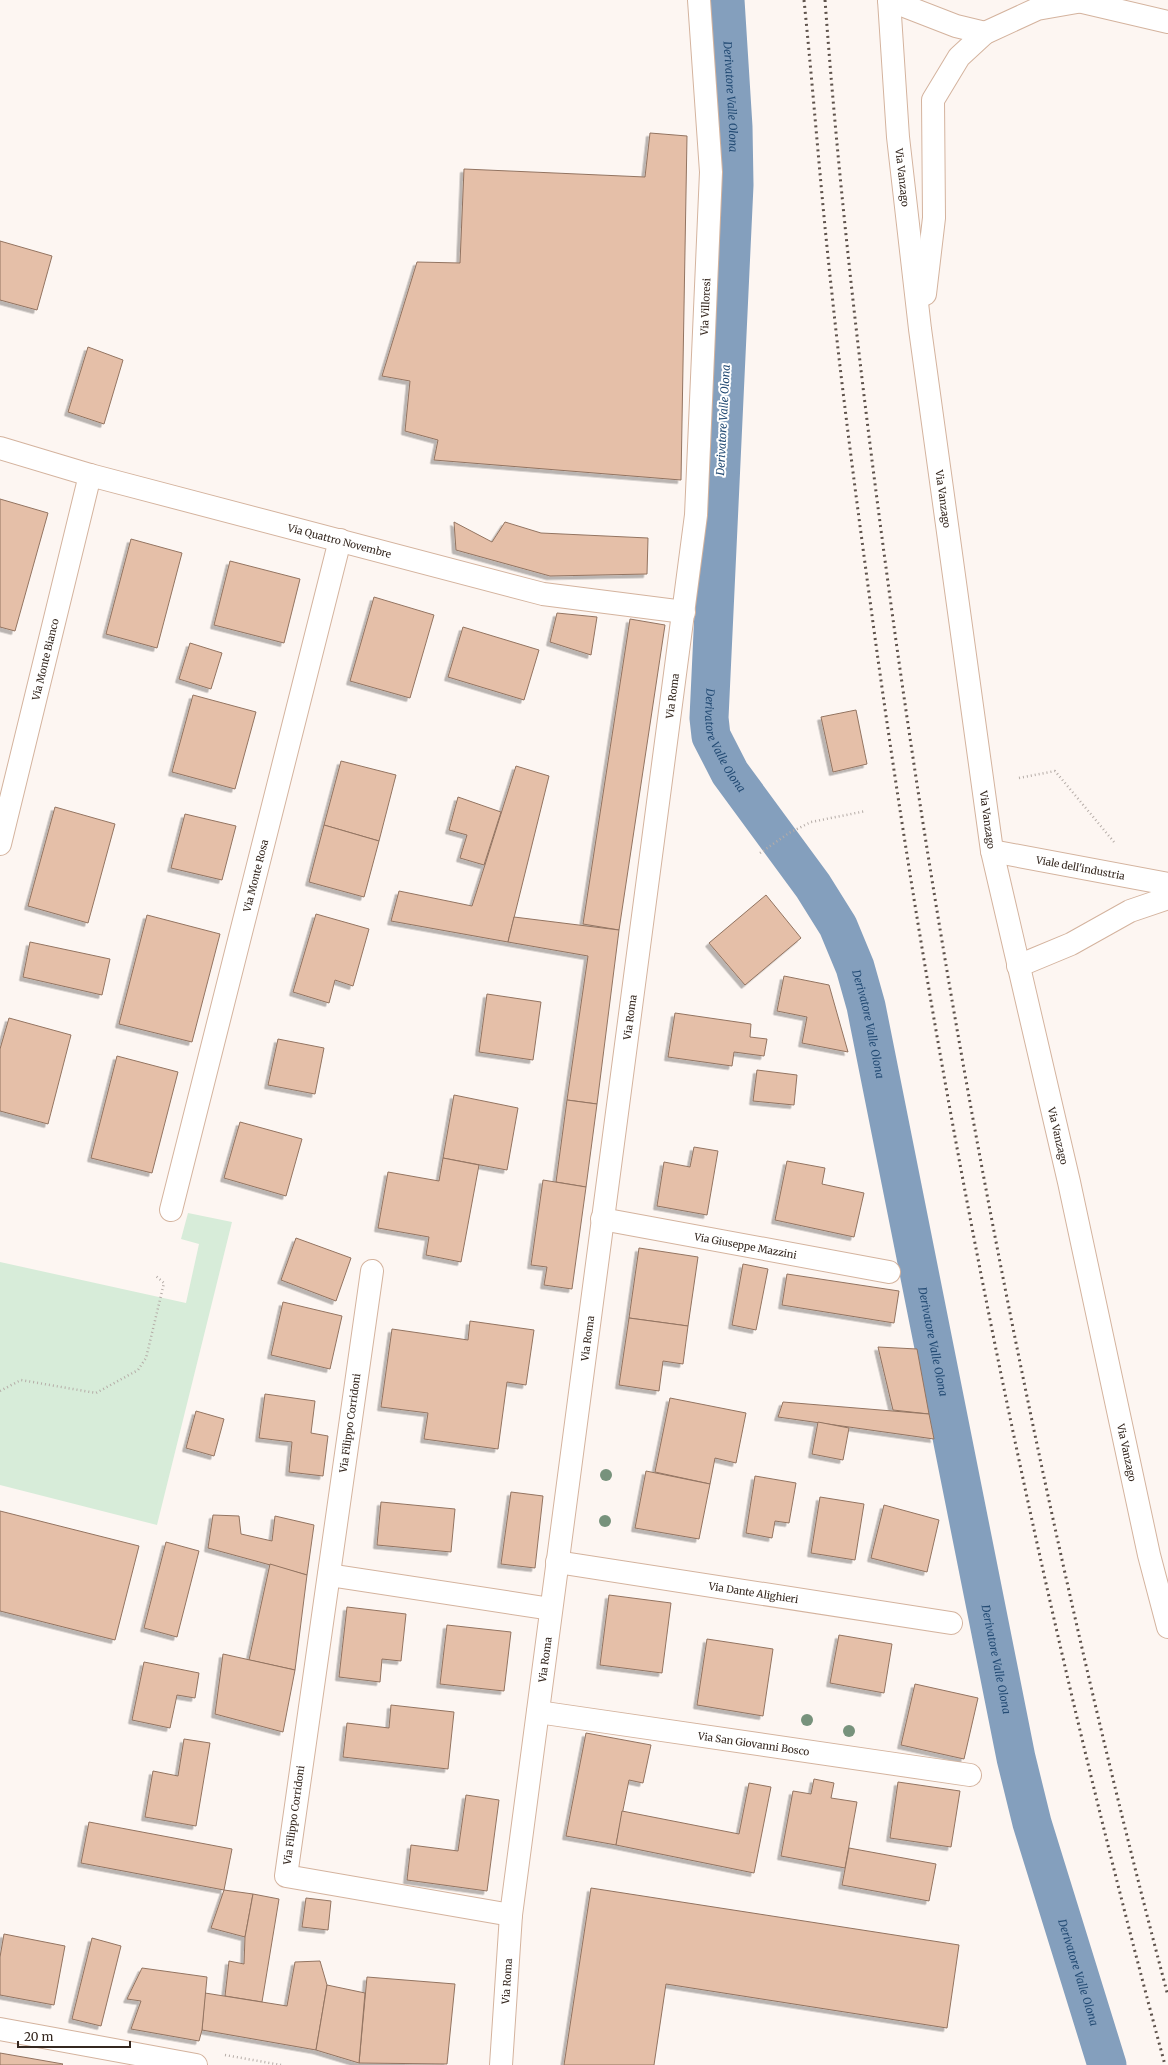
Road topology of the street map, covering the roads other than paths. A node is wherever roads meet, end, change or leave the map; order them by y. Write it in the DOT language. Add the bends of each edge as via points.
graph roads {
  1 [pos="699,0"];
  2 [pos="889,0"];
  3 [pos="1075,1"];
  4 [pos="1168,22"];
  5 [pos="985,34"];
  6 [pos="920,329"];
  7 [pos="0,448"];
  8 [pos="90,475"];
  9 [pos="340,540"];
  10 [pos="684,612"];
  11 [pos="0,844"];
  12 [pos="992,851"];
  13 [pos="1168,884"];
  14 [pos="1168,898"];
  15 [pos="1018,966"];
  16 [pos="171,1210"];
  17 [pos="602,1219"];
  18 [pos="372,1271"];
  19 [pos="889,1272"];
  20 [pos="557,1562"];
  21 [pos="329,1575"];
  22 [pos="551,1609"];
  23 [pos="951,1623"];
  24 [pos="1168,1627"];
  25 [pos="538,1712"];
  26 [pos="970,1775"];
  27 [pos="511,1915"];
  28 [pos="0,2029"];
  29 [pos="196,2065"];
  30 [pos="501,2065"];
  1 -- 10 [label="street, Via Villoresi" via="712,172 696,515"];
  2 -- 5 [label="street" via="956,26"];
  2 -- 6 [label="street, Via Vanzago" via="898,137"];
  3 -- 4 [label="street"];
  3 -- 5 [label="street" via="1037,9"];
  5 -- 6 [label="street" via="959,58 933,100 934,218"];
  6 -- 12 [label="street, Via Vanzago"];
  7 -- 8 [label="street, Via Quattro Novembre"];
  8 -- 9 [label="street, Via Quattro Novembre"];
  8 -- 11 [label="street, Via Monte Bianco"];
  9 -- 10 [label="street, Via Quattro Novembre" via="543,594"];
  9 -- 16 [label="street, Via Monte Rosa"];
  10 -- 17 [label="street, Via Roma"];
  12 -- 13 [label="street, Viale dell'industria"];
  12 -- 15 [label="street, Via Vanzago"];
  14 -- 15 [label="street" via="1130,911 1071,944"];
  15 -- 24 [label="street, Via Vanzago" via="1069,1182 1149,1555"];
  17 -- 19 [label="street, Via Giuseppe Mazzini"];
  17 -- 20 [label="street, Via Roma"];
  18 -- 21 [label="street, Via Filippo Corridoni"];
  20 -- 22 [label="street, Via Roma"];
  20 -- 23 [label="street, Via Dante Alighieri"];
  21 -- 22 [label="street"];
  21 -- 27 [label="street, Via Filippo Corridoni" via="286,1876"];
  22 -- 25 [label="street, Via Roma"];
  25 -- 26 [label="street, Via San Giovanni Bosco"];
  25 -- 27 [label="street, Via Roma"];
  27 -- 30 [label="street, Via Roma"];
  28 -- 29 [label="street"];
}
